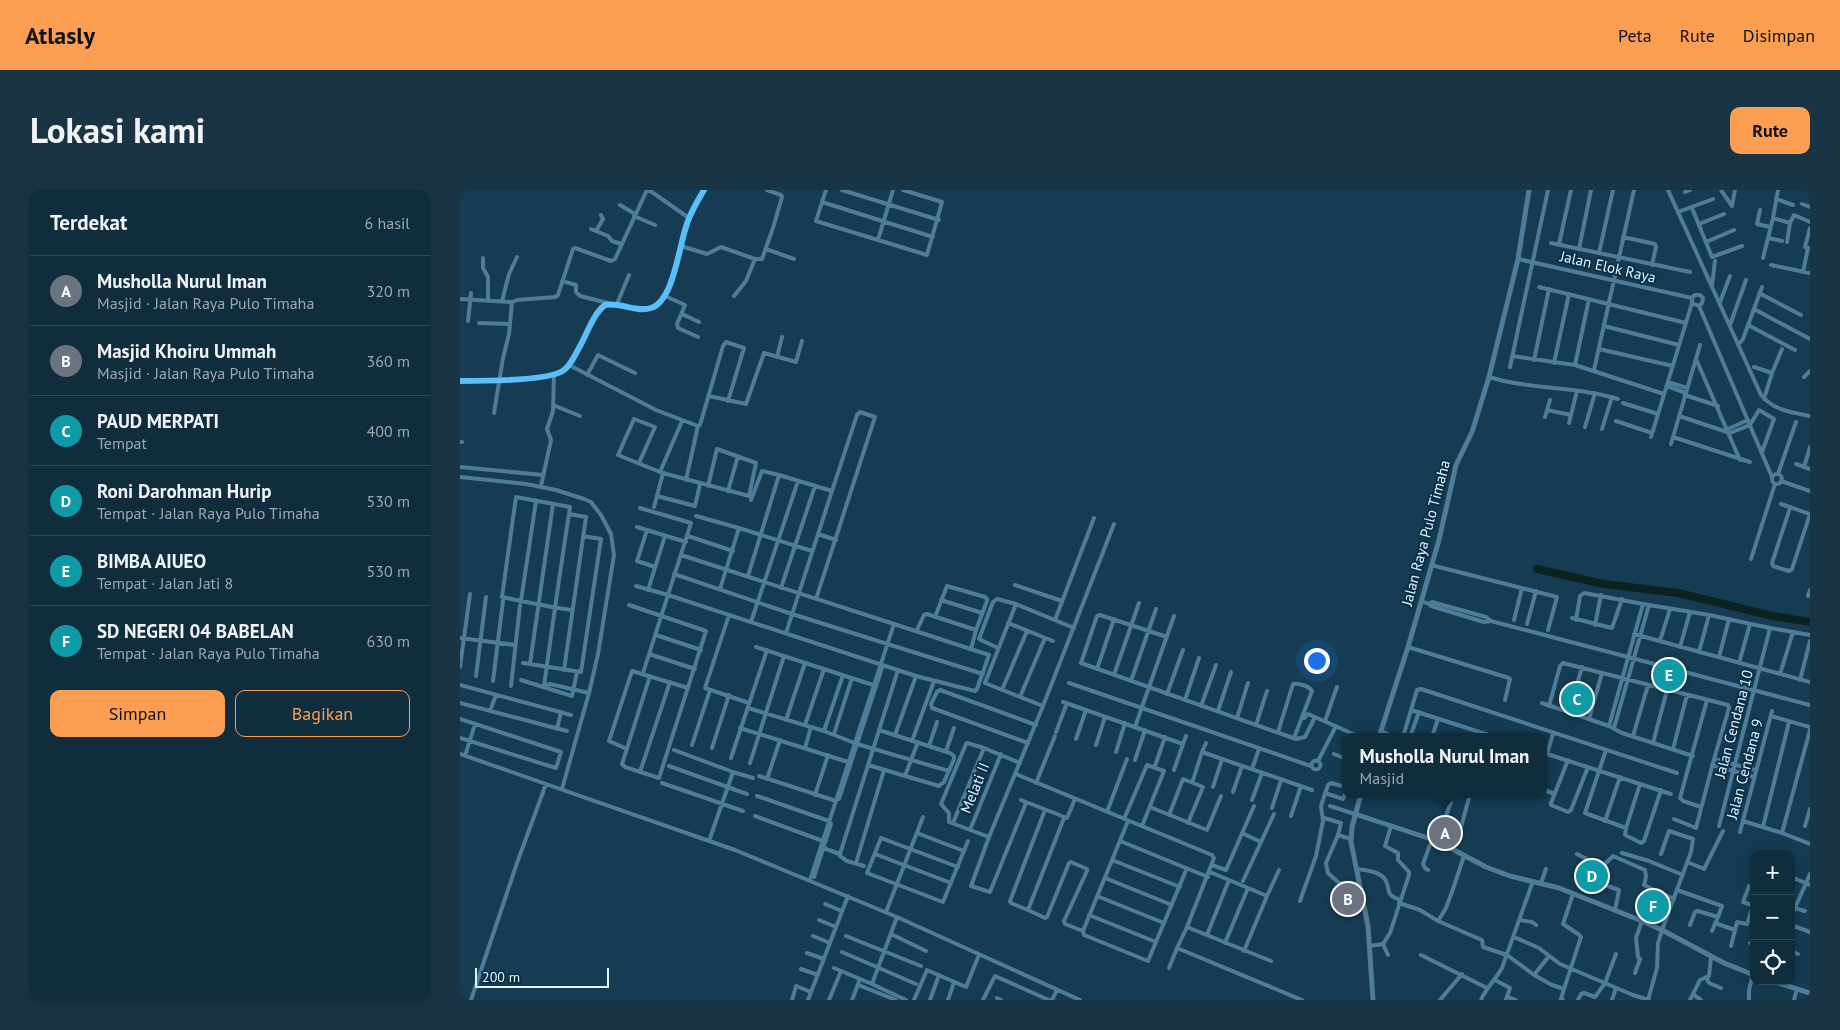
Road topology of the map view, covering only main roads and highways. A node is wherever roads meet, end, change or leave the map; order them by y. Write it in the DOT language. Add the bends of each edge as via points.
graph roads {
  1 [pos="704,190"];
  2 [pos="460,381"];
  1 -- 2 [label="main road" via="689,218 665,296 650,308 605,305 564,371 500,381"];
}
